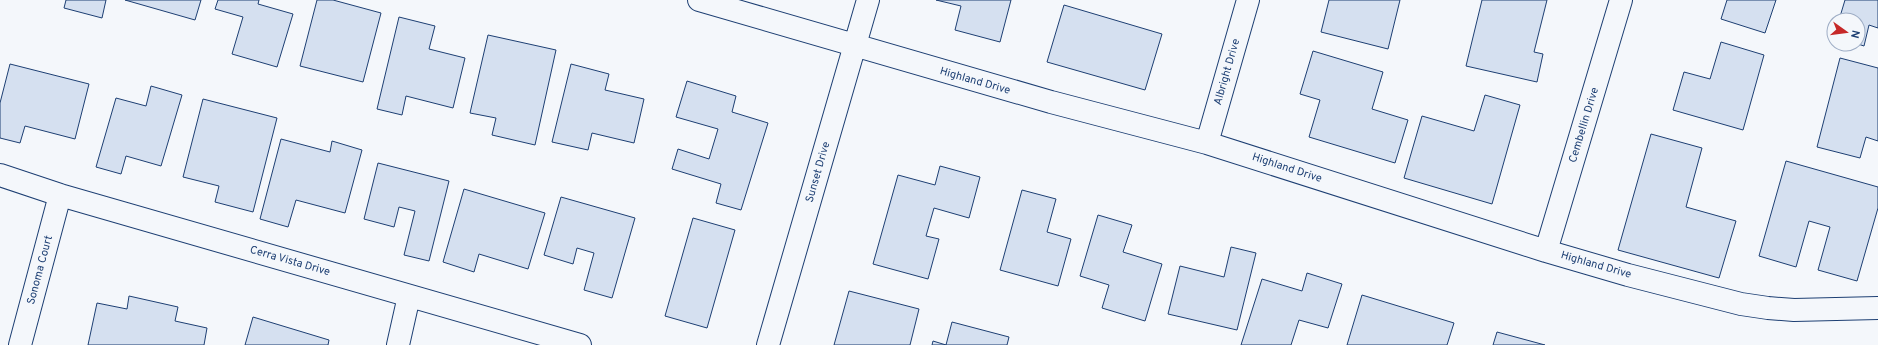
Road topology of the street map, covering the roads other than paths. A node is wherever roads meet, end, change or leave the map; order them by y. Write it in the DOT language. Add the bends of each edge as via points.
graph roads {
  1 [pos="699,0"];
  2 [pos="868,0"];
  3 [pos="1248,0"];
  4 [pos="1621,0"];
  5 [pos="854,46"];
  6 [pos="1207,143"];
  7 [pos="0,175"];
  8 [pos="60,195"];
  9 [pos="1546,251"];
  10 [pos="408,296"];
  11 [pos="1878,308"];
  12 [pos="20,345"];
  13 [pos="398,345"];
  14 [pos="580,345"];
  15 [pos="768,345"];
  1 -- 5 [label="street, Highland Drive"];
  2 -- 5 [label="street, Sunset Drive"];
  3 -- 6 [label="street, Albright Drive"];
  4 -- 9 [label="street, Cembellin Drive"];
  5 -- 6 [label="street, Highland Drive" via="1050,102"];
  5 -- 15 [label="street, Sunset Drive"];
  6 -- 9 [label="street, Highland Drive"];
  7 -- 8 [label="street, Cerra Vista Drive"];
  8 -- 10 [label="street, Cerra Vista Drive"];
  8 -- 12 [label="street, Sonoma Court"];
  9 -- 11 [label="street, Highland Drive" via="1741,304 1794,310"];
  10 -- 13 [label="street"];
  10 -- 14 [label="street, Cerra Vista Drive"];
}
